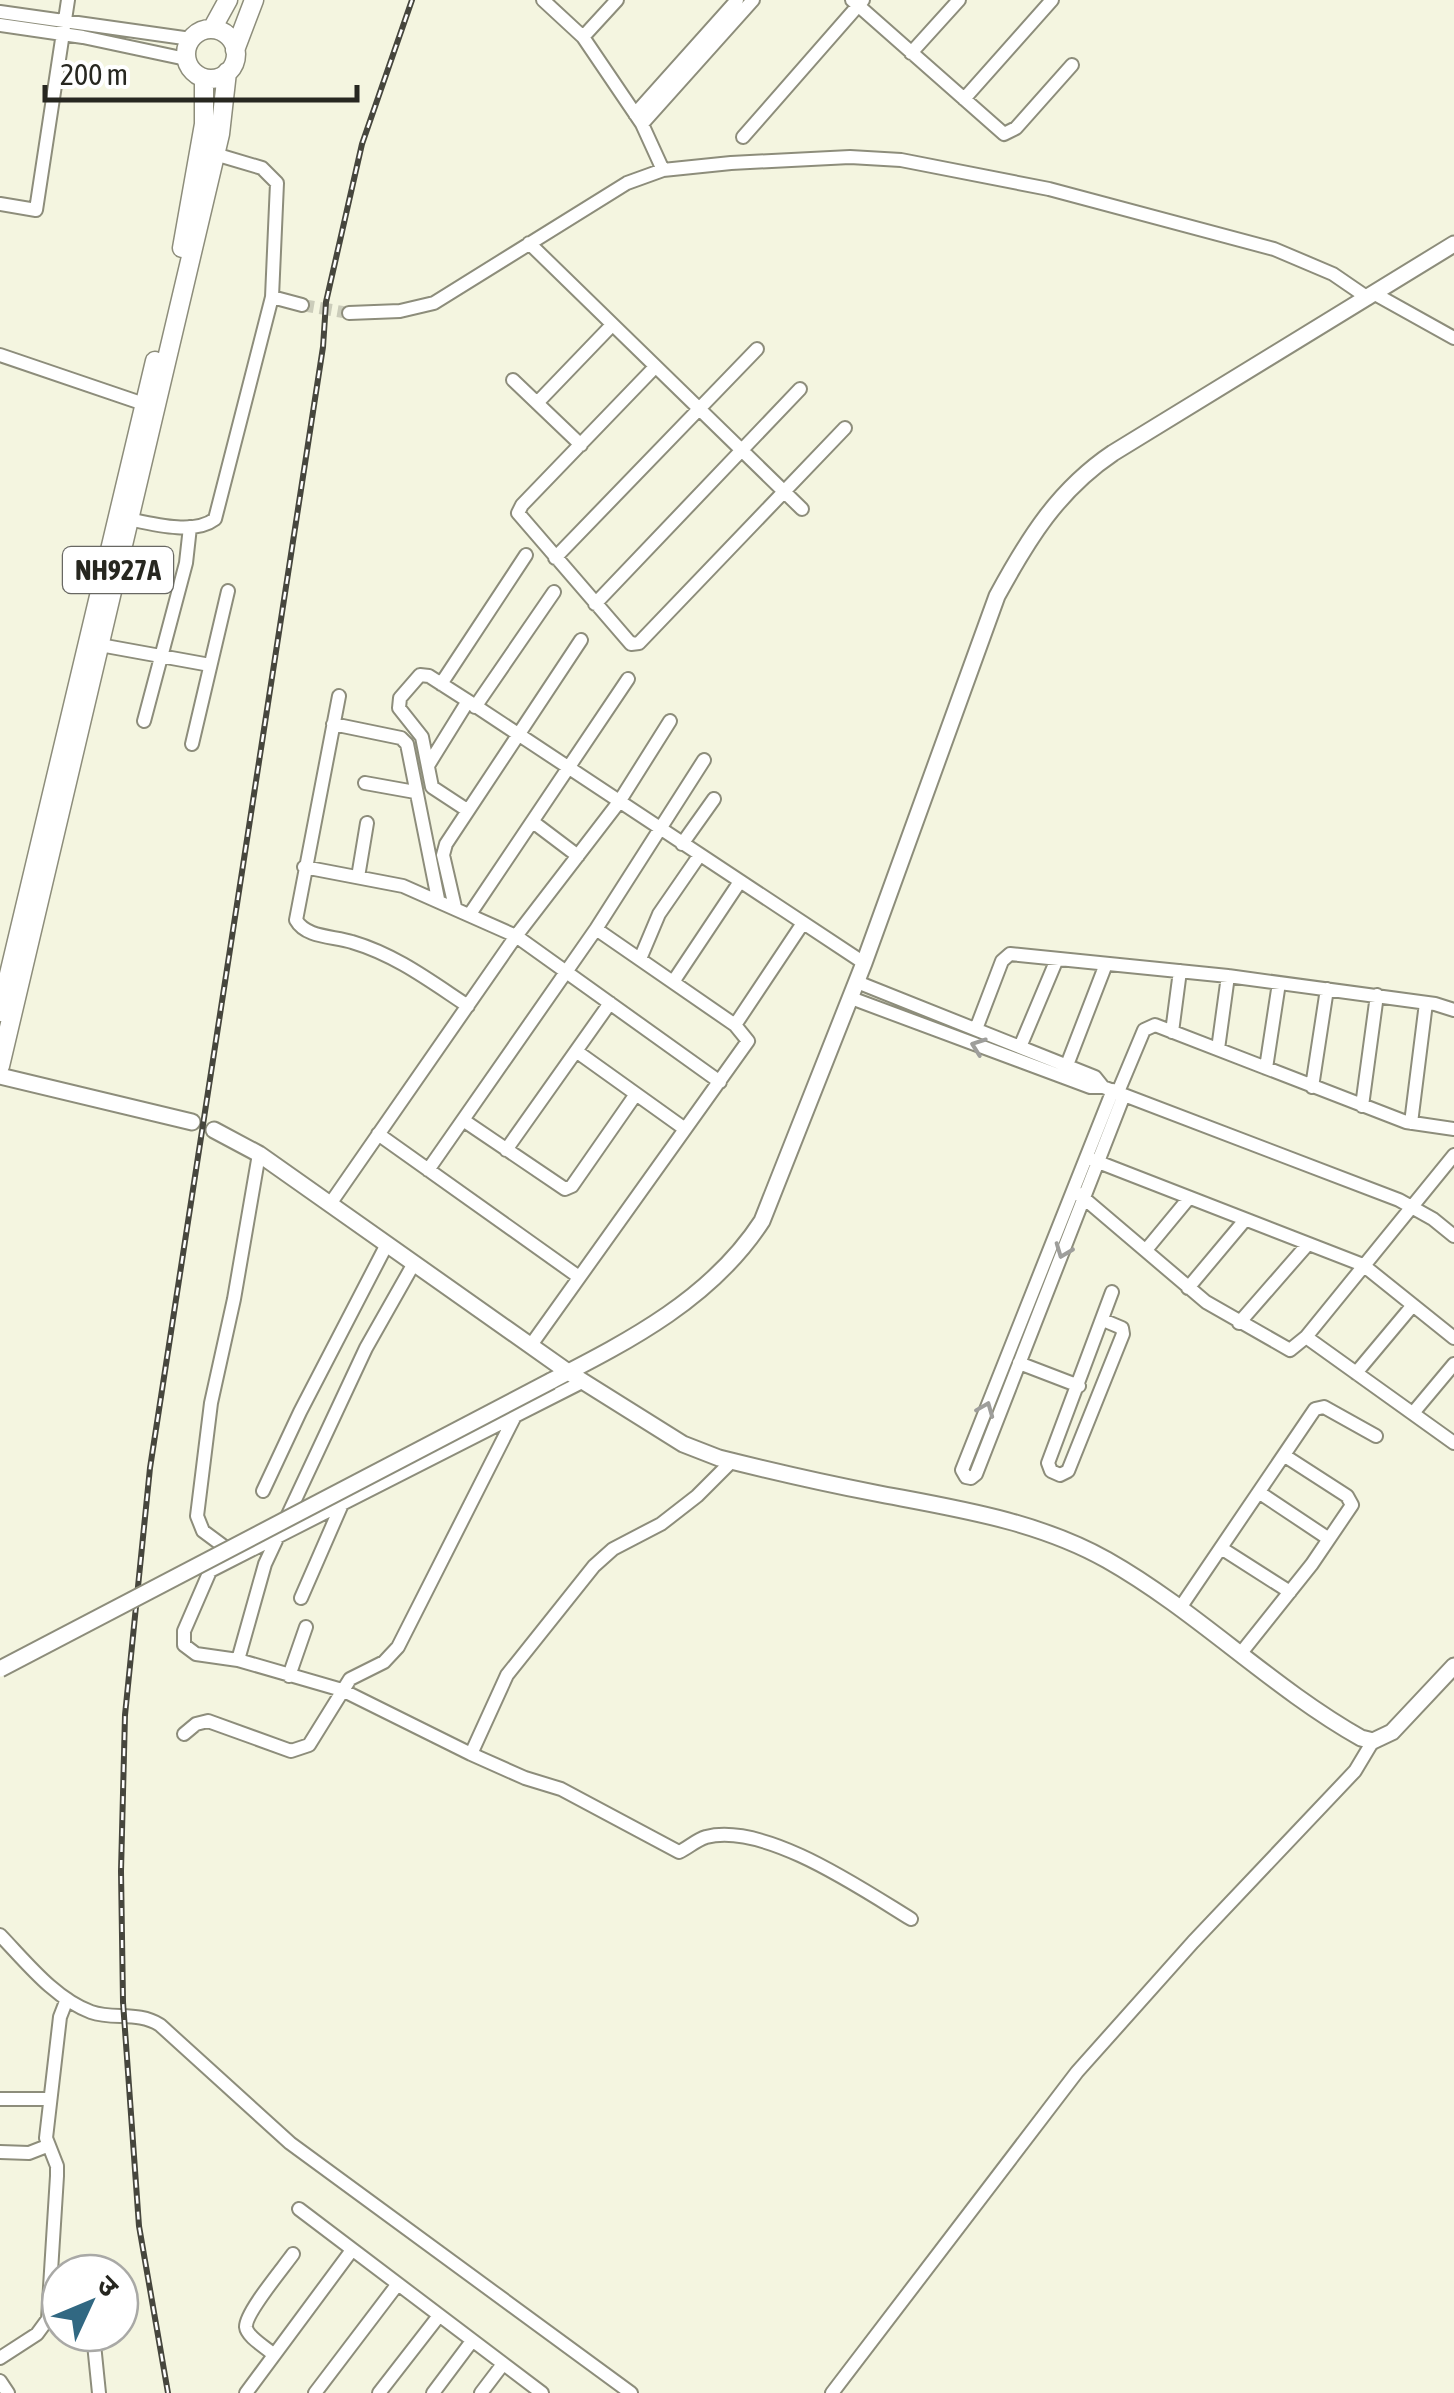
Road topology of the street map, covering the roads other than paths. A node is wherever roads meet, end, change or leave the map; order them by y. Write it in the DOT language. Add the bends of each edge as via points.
graph roads {
  1 [pos="68,0"];
  2 [pos="228,0"];
  3 [pos="254,0"];
  4 [pos="543,0"];
  5 [pos="616,0"];
  6 [pos="736,0"];
  7 [pos="753,0"];
  8 [pos="959,0"];
  9 [pos="1052,0"];
  10 [pos="858,2"];
  11 [pos="0,12"];
  12 [pos="0,25"];
  13 [pos="65,28"];
  14 [pos="212,29"];
  15 [pos="584,37"];
  16 [pos="191,39"];
  17 [pos="235,50"];
  18 [pos="911,52"];
  19 [pos="186,59"];
  20 [pos="1072,66"];
  21 [pos="228,72"];
  22 [pos="204,78"];
  23 [pos="964,100"];
  24 [pos="638,118"];
  25 [pos="743,137"];
  26 [pos="208,152"];
  27 [pos="662,170"];
  28 [pos="0,204"];
  29 [pos="529,243"];
  30 [pos="1454,244"];
  31 [pos="1372,296"];
  32 [pos="272,297"];
  33 [pos="302,304"];
  34 [pos="348,313"];
  35 [pos="612,325"];
  36 [pos="1454,338"];
  37 [pos="757,349"];
  38 [pos="0,356"];
  39 [pos="656,367"];
  40 [pos="514,380"];
  41 [pos="800,389"];
  42 [pos="537,403"];
  43 [pos="144,404"];
  44 [pos="698,408"];
  45 [pos="845,428"];
  46 [pos="581,445"];
  47 [pos="742,451"];
  48 [pos="784,492"];
  49 [pos="802,509"];
  50 [pos="123,518"];
  51 [pos="190,527"];
  52 [pos="526,555"];
  53 [pos="555,558"];
  54 [pos="228,591"];
  55 [pos="554,592"];
  56 [pos="595,604"];
  57 [pos="581,640"];
  58 [pos="100,644"];
  59 [pos="163,656"];
  60 [pos="210,665"];
  61 [pos="628,679"];
  62 [pos="441,684"];
  63 [pos="339,696"];
  64 [pos="472,704"];
  65 [pos="144,721"];
  66 [pos="670,721"];
  67 [pos="334,724"];
  68 [pos="518,735"];
  69 [pos="192,744"];
  70 [pos="704,760"];
  71 [pos="429,764"];
  72 [pos="569,769"];
  73 [pos="366,783"];
  74 [pos="415,792"];
  75 [pos="714,800"];
  76 [pos="620,802"];
  77 [pos="466,810"];
  78 [pos="533,822"];
  79 [pos="366,823"];
  80 [pos="658,829"];
  81 [pos="682,844"];
  82 [pos="578,856"];
  83 [pos="698,856"];
  84 [pos="304,866"];
  85 [pos="358,876"];
  86 [pos="739,883"];
  87 [pos="438,900"];
  88 [pos="455,907"];
  89 [pos="470,914"];
  90 [pos="802,923"];
  91 [pos="596,929"];
  92 [pos="516,936"];
  93 [pos="640,959"];
  94 [pos="1057,959"];
  95 [pos="864,964"];
  96 [pos="1106,964"];
  97 [pos="1180,971"];
  98 [pos="568,972"];
  99 [pos="1228,976"];
  100 [pos="4,981"];
  101 [pos="673,982"];
  102 [pos="1279,983"];
  103 [pos="1326,989"];
  104 [pos="854,990"];
  105 [pos="1377,995"];
  106 [pos="610,1003"];
  107 [pos="1426,1003"];
  108 [pos="468,1006"];
  109 [pos="1454,1010"];
  110 [pos="0,1012"];
  111 [pos="734,1025"];
  112 [pos="976,1029"];
  113 [pos="1172,1032"];
  114 [pos="1020,1047"];
  115 [pos="1218,1049"];
  116 [pos="576,1052"];
  117 [pos="1066,1065"];
  118 [pos="0,1066"];
  119 [pos="1266,1068"];
  120 [pos="0,1076"];
  121 [pos="720,1082"];
  122 [pos="1312,1087"];
  123 [pos="1114,1091"];
  124 [pos="636,1094"];
  125 [pos="1362,1106"];
  126 [pos="463,1120"];
  127 [pos="192,1122"];
  128 [pos="1411,1123"];
  129 [pos="685,1128"];
  130 [pos="1448,1128"];
  131 [pos="214,1130"];
  132 [pos="378,1134"];
  133 [pos="1454,1138"];
  134 [pos="506,1150"];
  135 [pos="259,1154"];
  136 [pos="1454,1156"];
  137 [pos="1092,1159"];
  138 [pos="428,1170"];
  139 [pos="1078,1193"];
  140 [pos="1188,1198"];
  141 [pos="330,1204"];
  142 [pos="1412,1206"];
  143 [pos="1246,1220"];
  144 [pos="1454,1236"];
  145 [pos="1308,1244"];
  146 [pos="386,1246"];
  147 [pos="1146,1250"];
  148 [pos="412,1265"];
  149 [pos="1364,1265"];
  150 [pos="580,1277"];
  151 [pos="1188,1288"];
  152 [pos="1112,1292"];
  153 [pos="1413,1305"];
  154 [pos="1103,1320"];
  155 [pos="1239,1323"];
  156 [pos="1306,1337"];
  157 [pos="1454,1338"];
  158 [pos="531,1345"];
  159 [pos="1019,1362"];
  160 [pos="1454,1364"];
  161 [pos="568,1372"];
  162 [pos="1356,1373"];
  163 [pos="582,1382"];
  164 [pos="1079,1386"];
  165 [pos="1412,1414"];
  166 [pos="515,1416"];
  167 [pos="1376,1436"];
  168 [pos="1454,1443"];
  169 [pos="1285,1456"];
  170 [pos="732,1462"];
  171 [pos="263,1491"];
  172 [pos="1260,1492"];
  173 [pos="342,1504"];
  174 [pos="278,1535"];
  175 [pos="1330,1539"];
  176 [pos="1221,1548"];
  177 [pos="237,1557"];
  178 [pos="1290,1592"];
  179 [pos="300,1598"];
  180 [pos="1180,1608"];
  181 [pos="306,1627"];
  182 [pos="1242,1653"];
  183 [pos="238,1660"];
  184 [pos="1454,1666"];
  185 [pos="0,1669"];
  186 [pos="289,1676"];
  187 [pos="342,1690"];
  188 [pos="184,1734"];
  189 [pos="1373,1741"];
  190 [pos="472,1754"];
  191 [pos="911,1919"];
  192 [pos="0,1935"];
  193 [pos="68,2000"];
  194 [pos="0,2099"];
  195 [pos="49,2099"];
  196 [pos="47,2146"];
  197 [pos="0,2152"];
  198 [pos="299,2209"];
  199 [pos="352,2250"];
  200 [pos="56,2253"];
  201 [pos="294,2254"];
  202 [pos="398,2285"];
  203 [pos="438,2317"];
  204 [pos="40,2331"];
  205 [pos="472,2341"];
  206 [pos="95,2353"];
  207 [pos="274,2354"];
  208 [pos="0,2358"];
  209 [pos="503,2364"];
  210 [pos="0,2381"];
  211 [pos="8,2393"];
  212 [pos="99,2393"];
  213 [pos="246,2393"];
  214 [pos="315,2393"];
  215 [pos="379,2393"];
  216 [pos="433,2393"];
  217 [pos="481,2393"];
  218 [pos="542,2393"];
  219 [pos="630,2393"];
  220 [pos="832,2393"];
  1 -- 13 [label="street"];
  2 -- 14 [label="highway"];
  3 -- 17 [label="highway, NH927A"];
  4 -- 15 [label="street"];
  5 -- 15 [label="street"];
  6 -- 24 [label="street"];
  7 -- 24 [label="street"];
  8 -- 18 [label="street"];
  9 -- 23 [label="street"];
  10 -- 18 [label="street"];
  10 -- 25 [label="street"];
  11 -- 13 [label="street"];
  12 -- 13 [label="street"];
  13 -- 16 [label="street"];
  13 -- 19 [label="street"];
  13 -- 28 [label="street" via="36,210"];
  14 -- 16 [label="highway"];
  14 -- 17 [label="highway"];
  15 -- 24 [label="street"];
  16 -- 19 [label="highway"];
  17 -- 21 [label="highway, NH927A"];
  18 -- 23 [label="street"];
  19 -- 22 [label="highway"];
  20 -- 23 [label="street" via="1008,134"];
  21 -- 22 [label="highway"];
  21 -- 26 [label="highway, NH927A" via="226,108"];
  22 -- 26 [label="highway, NH927A"];
  24 -- 27 [label="street"];
  26 -- 32 [label="street" via="262,168 277,183"];
  26 -- 43 [label="highway, NH927A"];
  26 -- 50 [label="highway, NH927A"];
  27 -- 29 [label="street" via="626,183"];
  27 -- 31 [label="street" via="850,157 900,160 1049,189 1274,249"];
  29 -- 34 [label="street" via="434,303"];
  29 -- 35 [label="street"];
  30 -- 31 [label="main road"];
  31 -- 36 [label="street"];
  31 -- 95 [label="main road" via="1094,466 1051,506 996,596"];
  32 -- 33 [label="street"];
  32 -- 51 [label="street" via="220,509 209,524"];
  35 -- 39 [label="street"];
  35 -- 42 [label="street"];
  37 -- 44 [label="street"];
  38 -- 43 [label="street"];
  39 -- 44 [label="street"];
  39 -- 46 [label="street"];
  40 -- 42 [label="street"];
  41 -- 47 [label="street"];
  42 -- 46 [label="street"];
  43 -- 50 [label="highway, NH927A"];
  44 -- 47 [label="street"];
  44 -- 53 [label="street"];
  45 -- 48 [label="street"];
  46 -- 53 [label="street" via="518,513"];
  47 -- 48 [label="street"];
  47 -- 56 [label="street"];
  48 -- 49 [label="street"];
  48 -- 56 [label="street" via="640,642 628,641"];
  50 -- 51 [label="street"];
  50 -- 58 [label="highway, NH927A"];
  50 -- 100 [label="highway, NH927A"];
  51 -- 59 [label="street"];
  52 -- 62 [label="street"];
  53 -- 56 [label="street"];
  54 -- 60 [label="street"];
  55 -- 64 [label="street"];
  57 -- 68 [label="street"];
  58 -- 59 [label="street"];
  58 -- 118 [label="highway, NH927A"];
  59 -- 60 [label="street"];
  59 -- 65 [label="street"];
  60 -- 69 [label="street"];
  61 -- 72 [label="street"];
  62 -- 64 [label="street"];
  62 -- 71 [label="street" via="420,674 399,704 420,732"];
  63 -- 67 [label="street"];
  64 -- 68 [label="street"];
  64 -- 71 [label="street"];
  66 -- 76 [label="street"];
  67 -- 74 [label="street" via="404,740"];
  67 -- 84 [label="street"];
  68 -- 72 [label="street"];
  68 -- 77 [label="street"];
  70 -- 80 [label="street"];
  71 -- 77 [label="street" via="432,787"];
  72 -- 76 [label="street"];
  72 -- 78 [label="street"];
  73 -- 74 [label="street"];
  74 -- 87 [label="street"];
  75 -- 81 [label="street"];
  76 -- 80 [label="street"];
  76 -- 82 [label="street"];
  77 -- 88 [label="street" via="443,850"];
  78 -- 82 [label="street"];
  78 -- 89 [label="street"];
  79 -- 85 [label="street"];
  80 -- 81 [label="street"];
  80 -- 91 [label="street"];
  81 -- 83 [label="street"];
  82 -- 92 [label="street"];
  83 -- 86 [label="street"];
  83 -- 93 [label="street" via="659,914"];
  84 -- 85 [label="street"];
  84 -- 108 [label="street" via="296,920 302,929 392,956"];
  85 -- 87 [label="street"];
  86 -- 90 [label="street"];
  86 -- 101 [label="street"];
  87 -- 88 [label="street"];
  88 -- 89 [label="street"];
  89 -- 92 [label="street"];
  90 -- 95 [label="street"];
  90 -- 111 [label="street"];
  91 -- 93 [label="street"];
  91 -- 98 [label="street"];
  92 -- 98 [label="street"];
  92 -- 108 [label="street"];
  93 -- 101 [label="street"];
  94 -- 96 [label="street"];
  94 -- 112 [label="street" via="1006,957"];
  94 -- 114 [label="street"];
  95 -- 104 [label="main road"];
  96 -- 97 [label="street"];
  96 -- 117 [label="street"];
  97 -- 99 [label="street"];
  97 -- 113 [label="street"];
  98 -- 106 [label="street"];
  98 -- 126 [label="street"];
  99 -- 102 [label="street"];
  99 -- 115 [label="street"];
  100 -- 110 [label="highway, NH927A"];
  101 -- 111 [label="street"];
  102 -- 103 [label="street"];
  102 -- 119 [label="street"];
  103 -- 105 [label="street"];
  103 -- 122 [label="street"];
  104 -- 112 [label="street"];
  123 -- 104 [label="street, one-way"];
  104 -- 161 [label="main road" via="774,1196 746,1247 684,1304"];
  105 -- 107 [label="street"];
  105 -- 125 [label="street"];
  106 -- 116 [label="street"];
  106 -- 121 [label="street"];
  107 -- 109 [label="street"];
  107 -- 128 [label="street"];
  108 -- 132 [label="street"];
  111 -- 121 [label="street" via="747,1046"];
  112 -- 114 [label="street"];
  113 -- 115 [label="street"];
  113 -- 123 [label="street" via="1155,1025 1144,1030"];
  114 -- 117 [label="street"];
  115 -- 119 [label="street"];
  116 -- 124 [label="street"];
  116 -- 134 [label="street"];
  117 -- 123 [label="street"];
  119 -- 122 [label="street"];
  120 -- 127 [label="main road"];
  121 -- 129 [label="street"];
  122 -- 125 [label="street"];
  123 -- 137 [label="street"];
  123 -- 142 [label="street"];
  124 -- 129 [label="street"];
  124 -- 134 [label="street" via="569,1188"];
  125 -- 128 [label="street"];
  126 -- 134 [label="street"];
  126 -- 138 [label="street"];
  128 -- 130 [label="street"];
  129 -- 150 [label="street"];
  130 -- 133 [label="street"];
  131 -- 135 [label="main road"];
  132 -- 138 [label="street"];
  132 -- 141 [label="street"];
  135 -- 141 [label="main road"];
  135 -- 177 [label="street" via="211,1403 197,1516 202,1531"];
  136 -- 142 [label="street"];
  137 -- 139 [label="street"];
  137 -- 140 [label="street"];
  138 -- 150 [label="street"];
  139 -- 147 [label="street"];
  139 -- 159 [label="street, one-way"];
  159 -- 139 [label="street, one-way" via="976,1474 966,1477 962,1470"];
  140 -- 143 [label="street"];
  140 -- 147 [label="street"];
  141 -- 146 [label="main road"];
  142 -- 144 [label="street"];
  142 -- 149 [label="street"];
  143 -- 145 [label="street"];
  143 -- 151 [label="street"];
  145 -- 149 [label="street"];
  145 -- 155 [label="street"];
  146 -- 148 [label="main road"];
  146 -- 171 [label="street"];
  147 -- 151 [label="street"];
  148 -- 158 [label="main road"];
  148 -- 174 [label="street"];
  149 -- 153 [label="street"];
  149 -- 156 [label="street"];
  150 -- 158 [label="street"];
  151 -- 155 [label="street"];
  152 -- 154 [label="street"];
  153 -- 157 [label="street"];
  153 -- 162 [label="street"];
  154 -- 164 [label="street"];
  154 -- 164 [label="street" via="1123,1334 1068,1471 1060,1474 1048,1463"];
  155 -- 156 [label="street" via="1290,1350"];
  156 -- 162 [label="street"];
  158 -- 161 [label="main road"];
  159 -- 164 [label="street"];
  160 -- 165 [label="street"];
  161 -- 163 [label="main road"];
  161 -- 185 [label="main road, bridge"];
  162 -- 165 [label="street"];
  163 -- 166 [label="street"];
  163 -- 170 [label="main road" via="683,1444"];
  165 -- 168 [label="street"];
  166 -- 173 [label="street"];
  166 -- 187 [label="street" via="398,1648"];
  167 -- 169 [label="street" via="1319,1406"];
  169 -- 172 [label="street"];
  169 -- 175 [label="street" via="1350,1498"];
  170 -- 180 [label="main road" via="1037,1529 1108,1560"];
  170 -- 190 [label="street" via="661,1524 602,1556 507,1675"];
  172 -- 175 [label="street"];
  172 -- 176 [label="street"];
  173 -- 174 [label="street"];
  173 -- 179 [label="street"];
  174 -- 177 [label="street"];
  174 -- 183 [label="street"];
  175 -- 178 [label="street"];
  176 -- 178 [label="street"];
  176 -- 180 [label="street"];
  177 -- 183 [label="street" via="206,1576 182,1638 196,1654"];
  178 -- 182 [label="street"];
  180 -- 182 [label="main road"];
  181 -- 186 [label="street"];
  182 -- 189 [label="main road" via="1346,1730"];
  183 -- 186 [label="street"];
  184 -- 189 [label="main road" via="1392,1732"];
  186 -- 187 [label="street"];
  187 -- 188 [label="street" via="310,1746 298,1751 208,1721"];
  187 -- 190 [label="street"];
  189 -- 220 [label="street" via="1356,1771 1077,2072"];
  190 -- 191 [label="street" via="560,1790 679,1852 710,1836 770,1845"];
  192 -- 193 [label="street"];
  193 -- 195 [label="street"];
  193 -- 219 [label="street" via="93,2013 153,2021 290,2143"];
  194 -- 195 [label="street"];
  195 -- 196 [label="street"];
  196 -- 197 [label="street"];
  196 -- 200 [label="street" via="58,2176"];
  198 -- 199 [label="street"];
  199 -- 202 [label="street"];
  199 -- 207 [label="street"];
  201 -- 207 [label="street" via="246,2326"];
  202 -- 203 [label="street"];
  202 -- 214 [label="street"];
  203 -- 205 [label="street"];
  203 -- 215 [label="street"];
  204 -- 208 [label="street"];
  205 -- 209 [label="street"];
  205 -- 216 [label="street"];
  206 -- 212 [label="street"];
  207 -- 213 [label="street"];
  209 -- 217 [label="street"];
  209 -- 218 [label="street"];
  210 -- 211 [label="street"];
}
